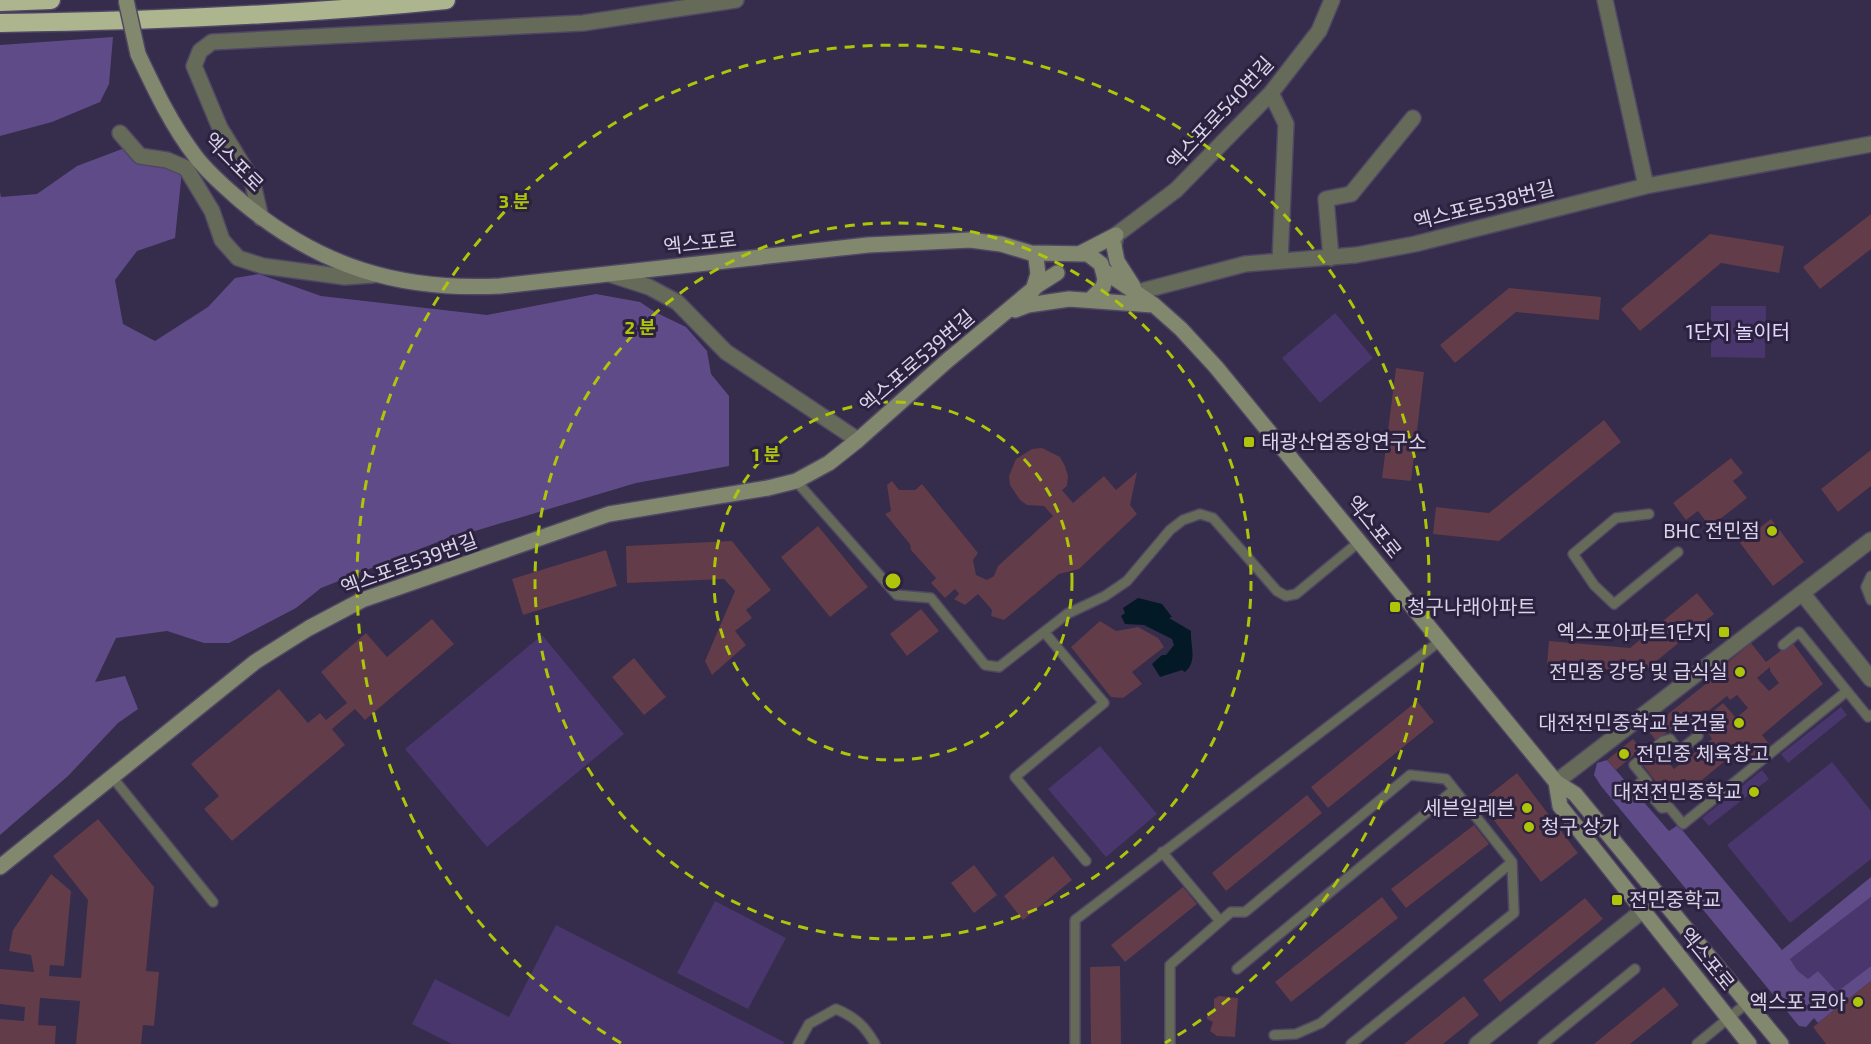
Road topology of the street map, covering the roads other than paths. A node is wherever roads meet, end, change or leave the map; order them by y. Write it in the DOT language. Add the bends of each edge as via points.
graph roads {
  1 [pos="51,0"];
  2 [pos="126,0"];
  3 [pos="446,0"];
  4 [pos="736,0"];
  5 [pos="1332,0"];
  6 [pos="1605,0"];
  7 [pos="0,2"];
  8 [pos="0,23"];
  9 [pos="1271,93"];
  10 [pos="1413,118"];
  11 [pos="120,134"];
  12 [pos="1871,144"];
  13 [pos="1646,186"];
  14 [pos="261,218"];
  15 [pos="1115,241"];
  16 [pos="1076,254"];
  17 [pos="1034,256"];
  18 [pos="1331,258"];
  19 [pos="1280,261"];
  20 [pos="1102,267"];
  21 [pos="1057,271"];
  22 [pos="373,274"];
  23 [pos="612,275"];
  24 [pos="1032,290"];
  25 [pos="1138,292"];
  26 [pos="1069,299"];
  27 [pos="1091,300"];
  28 [pos="1115,302"];
  29 [pos="1154,305"];
  30 [pos="1004,315"];
  31 [pos="858,440"];
  32 [pos="796,481"];
  33 [pos="1649,514"];
  34 [pos="1871,540"];
  35 [pos="1359,542"];
  36 [pos="1678,552"];
  37 [pos="1871,576"];
  38 [pos="1802,593"];
  39 [pos="1871,600"];
  40 [pos="1045,633"];
  41 [pos="1440,641"];
  42 [pos="1783,645"];
  43 [pos="1871,679"];
  44 [pos="1846,691"];
  45 [pos="1871,715"];
  46 [pos="1698,736"];
  47 [pos="113,778"];
  48 [pos="1556,782"];
  49 [pos="1454,790"];
  50 [pos="1162,852"];
  51 [pos="1086,861"];
  52 [pos="1512,862"];
  53 [pos="0,867"];
  54 [pos="1658,895"];
  55 [pos="213,902"];
  56 [pos="1641,910"];
  57 [pos="1220,921"];
  58 [pos="1237,969"];
  59 [pos="1635,969"];
  60 [pos="1747,1003"];
  61 [pos="1728,1018"];
  62 [pos="1274,1035"];
  63 [pos="798,1044"];
  64 [pos="875,1044"];
  65 [pos="1075,1044"];
  66 [pos="1170,1044"];
  67 [pos="1351,1044"];
  68 [pos="1477,1044"];
  69 [pos="1543,1044"];
  70 [pos="1696,1044"];
  71 [pos="1749,1044"];
  72 [pos="1781,1044"];
  1 -- 7 [label="highway"];
  2 -- 14 [label="main road, 엑스포로, bridge" via="138,54 159,99 197,158"];
  3 -- 8 [label="highway" via="339,11"];
  4 -- 14 [label="street" via="583,23 212,42 200,51 194,66 220,128 252,180"];
  5 -- 9 [label="street, 엑스포로540번길" via="1319,31"];
  6 -- 13 [label="street"];
  9 -- 15 [label="street, 엑스포로540번길" via="1176,190"];
  9 -- 19 [label="street" via="1286,124"];
  10 -- 18 [label="street" via="1351,194 1326,199"];
  11 -- 22 [label="street, 엑스포로" via="140,156 186,168 212,211 222,240 238,258 263,266 345,278"];
  12 -- 13 [label="street, 엑스포로538번길"];
  13 -- 18 [label="street, 엑스포로538번길" via="1416,244"];
  14 -- 22 [label="main road, 엑스포로" via="333,261"];
  15 -- 16 [label="main road"];
  15 -- 20 [label="main road"];
  15 -- 25 [label="main road" via="1117,261"];
  16 -- 17 [label="main road"];
  16 -- 20 [label="main road" via="1095,258"];
  16 -- 21 [label="main road"];
  17 -- 21 [label="main road"];
  17 -- 23 [label="main road, 엑스포로" via="1001,243 970,240 868,245"];
  17 -- 24 [label="main road" via="1037,280"];
  18 -- 19 [label="street, 엑스포로538번길"];
  19 -- 25 [label="street, 엑스포로538번길" via="1245,264"];
  20 -- 25 [label="main road"];
  20 -- 27 [label="main road" via="1103,287"];
  21 -- 24 [label="main road, 엑스포로539번길"];
  21 -- 26 [label="main road" via="1059,288"];
  22 -- 23 [label="main road, 엑스포로" via="460,288"];
  23 -- 31 [label="street, 엑스포로539번길" via="649,287 677,302 726,351"];
  24 -- 30 [label="main road, 엑스포로539번길"];
  25 -- 28 [label="main road"];
  25 -- 29 [label="main road, 엑스포로"];
  26 -- 27 [label="main road"];
  26 -- 30 [label="main road" via="1028,305"];
  27 -- 28 [label="main road"];
  28 -- 29 [label="main road"];
  29 -- 35 [label="main road, 엑스포로" via="1216,367"];
  30 -- 31 [label="main road, 엑스포로539번길"];
  31 -- 32 [label="main road, 엑스포로539번길" via="829,463"];
  32 -- 40 [label="lane" via="897,594 931,598 985,665 999,667"];
  32 -- 47 [label="main road, 엑스포로539번길" via="609,514 362,600 255,662"];
  33 -- 36 [label="lane" via="1616,518 1573,554 1594,585 1614,604"];
  34 -- 38 [label="street"];
  35 -- 40 [label="lane" via="1296,594 1286,596 1277,591 1213,518 1200,514 1170,530 1127,581 1067,614"];
  35 -- 41 [label="main road, 엑스포로"];
  37 -- 39 [label="lane" via="1866,587"];
  38 -- 43 [label="street"];
  38 -- 48 [label="street"];
  40 -- 51 [label="lane" via="1104,703 1016,777"];
  41 -- 48 [label="main road, 엑스포로"];
  41 -- 50 [label="lane"];
  42 -- 44 [label="lane" via="1799,632"];
  44 -- 45 [label="lane" via="1868,717"];
  44 -- 46 [label="lane" via="1683,824 1670,807 1662,808 1640,783 1647,781 1634,765 1663,741 1670,739 1679,751"];
  47 -- 53 [label="main road, 엑스포로539번길"];
  47 -- 55 [label="lane"];
  48 -- 54 [label="main road, 엑스포로" via="1575,794"];
  48 -- 56 [label="main road, 엑스포로" via="1560,806"];
  49 -- 52 [label="lane"];
  49 -- 57 [label="lane" via="1446,779 1410,775 1245,912 1231,912"];
  49 -- 58 [label="lane"];
  50 -- 57 [label="lane"];
  50 -- 65 [label="lane" via="1075,920"];
  52 -- 62 [label="lane" via="1321,1023 1296,1034"];
  52 -- 67 [label="lane" via="1514,913"];
  54 -- 56 [label="street"];
  54 -- 60 [label="main road, 엑스포로"];
  56 -- 61 [label="main road, 엑스포로"];
  56 -- 68 [label="street"];
  57 -- 66 [label="lane" via="1170,965"];
  59 -- 69 [label="lane"];
  60 -- 61 [label="lane"];
  60 -- 72 [label="main road, 엑스포로"];
  61 -- 70 [label="lane"];
  61 -- 71 [label="main road, 엑스포로"];
  63 -- 64 [label="lane" via="809,1024 836,1010 866,1028"];
}
